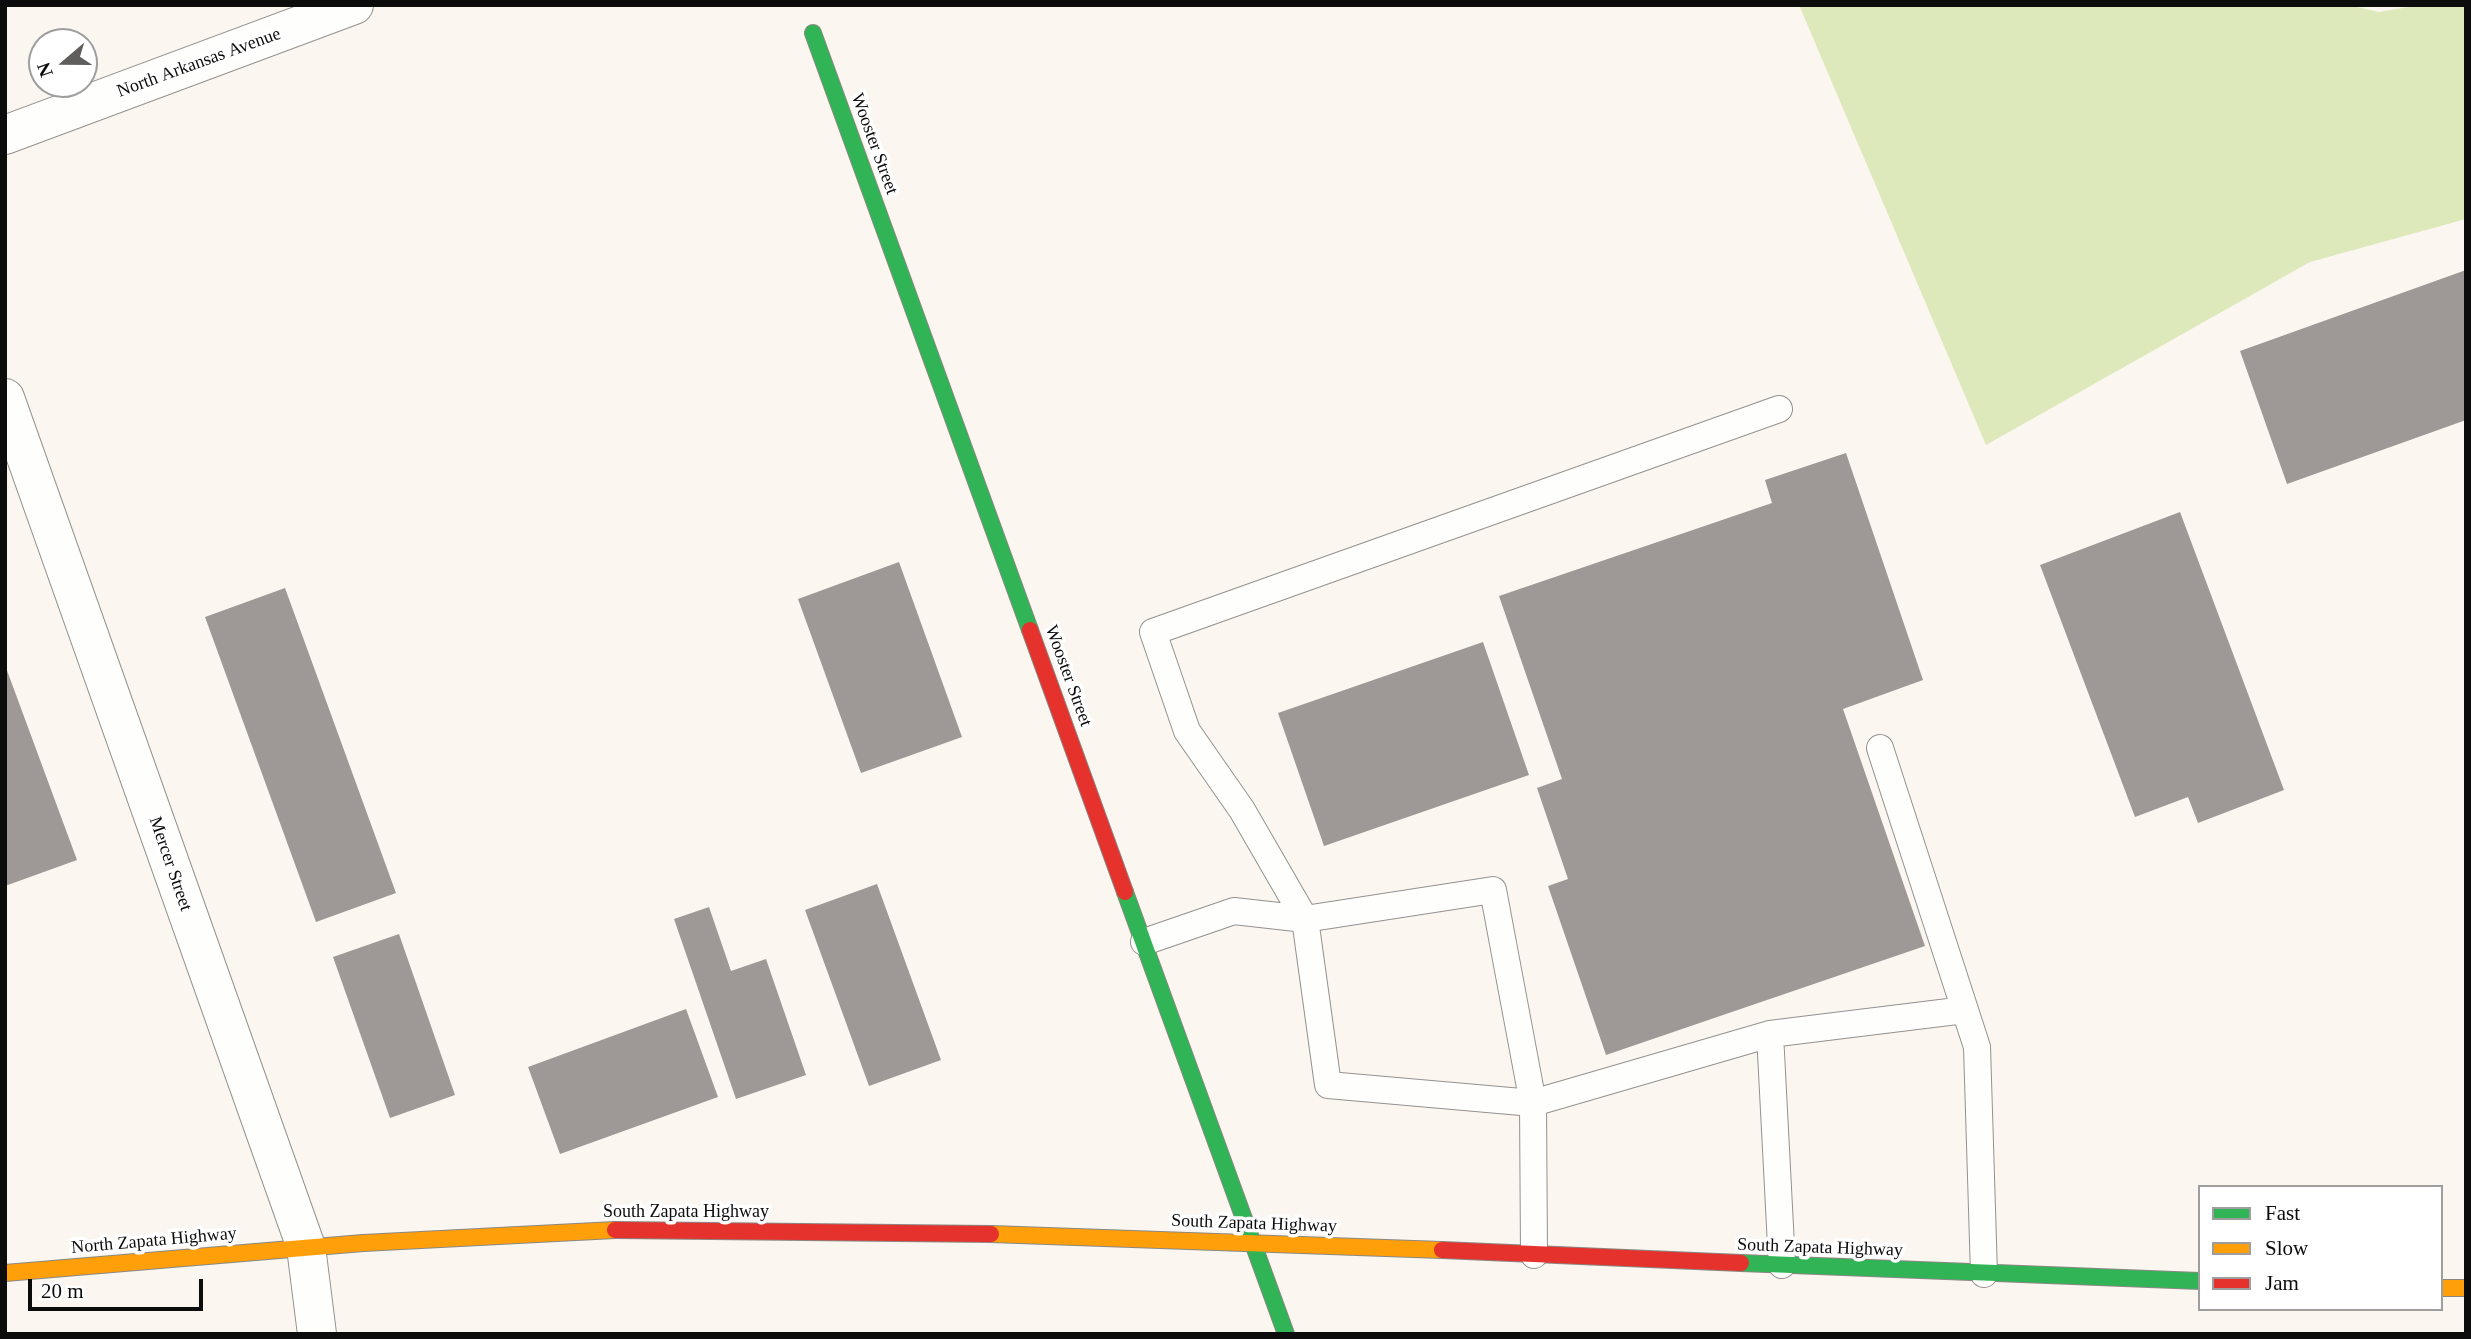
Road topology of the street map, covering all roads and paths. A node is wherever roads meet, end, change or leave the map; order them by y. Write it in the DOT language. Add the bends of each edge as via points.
graph roads {
  1 [pos="354,5"];
  2 [pos="813,33"];
  3 [pos="5,135"];
  4 [pos="5,398"];
  5 [pos="1779,409"];
  6 [pos="1880,748"];
  7 [pos="1305,919"];
  8 [pos="1144,942"];
  9 [pos="1965,1010"];
  10 [pos="1770,1034"];
  11 [pos="1533,1103"];
  12 [pos="1253,1243"];
  13 [pos="306,1247"];
  14 [pos="1534,1255"];
  15 [pos="1782,1265"];
  16 [pos="5,1273"];
  17 [pos="1984,1274"];
  18 [pos="2198,1281"];
  19 [pos="2443,1288"];
  20 [pos="2466,1288"];
  21 [pos="317,1334"];
  22 [pos="1286,1334"];
  1 -- 3 [label="street, North Arkansas Avenue"];
  2 -- 8 [label="main road, Wooster Street"];
  4 -- 13 [label="street, Mercer Street"];
  5 -- 7 [label="lane" via="1153,632 1187,731 1242,810"];
  6 -- 9 [label="lane"];
  7 -- 8 [label="lane" via="1234,911"];
  7 -- 11 [label="lane" via="1328,1085"];
  7 -- 11 [label="lane" via="1493,890"];
  8 -- 12 [label="main road, Wooster Street"];
  9 -- 10 [label="lane"];
  9 -- 17 [label="lane" via="1977,1047"];
  10 -- 11 [label="lane"];
  10 -- 15 [label="lane"];
  11 -- 14 [label="lane"];
  12 -- 13 [label="main road, South Zapata Highway" via="720,1229 530,1233"];
  12 -- 14 [label="main road, South Zapata Highway"];
  12 -- 22 [label="main road, Wooster Street"];
  13 -- 16 [label="main road, North Zapata Highway"];
  13 -- 21 [label="street, Mercer Street"];
  14 -- 15 [label="main road, South Zapata Highway"];
  15 -- 17 [label="main road, South Zapata Highway"];
  17 -- 18 [label="main road, South Zapata Highway"];
  19 -- 20 [label="main road"];
}
